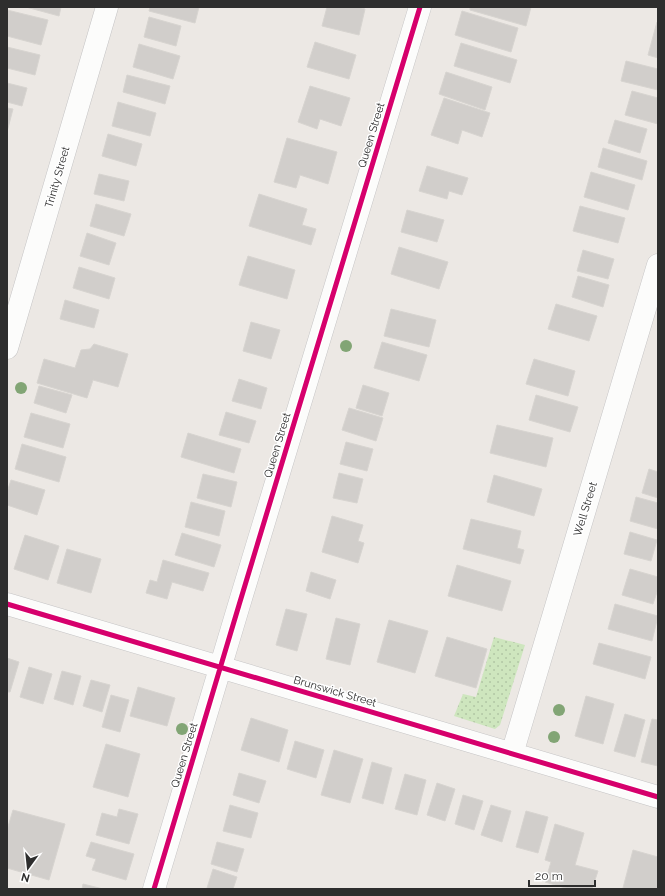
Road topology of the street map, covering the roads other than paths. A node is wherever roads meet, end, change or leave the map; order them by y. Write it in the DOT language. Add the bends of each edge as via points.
graph roads {
  1 [pos="107,7"];
  2 [pos="420,7"];
  3 [pos="658,265"];
  4 [pos="7,348"];
  5 [pos="7,604"];
  6 [pos="221,667"];
  7 [pos="512,754"];
  8 [pos="658,797"];
  9 [pos="154,889"];
  1 -- 4 [label="street, Trinity Street"];
  2 -- 6 [label="street, Queen Street"];
  3 -- 7 [label="street, Well Street"];
  5 -- 6 [label="street, Brunswick Street"];
  6 -- 7 [label="street, Brunswick Street"];
  6 -- 9 [label="street, Queen Street"];
  7 -- 8 [label="street, Brunswick Street"];
}
